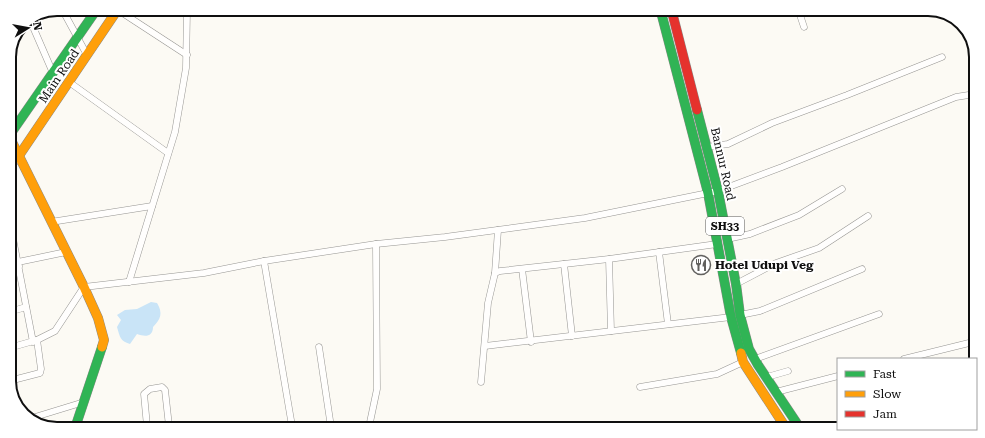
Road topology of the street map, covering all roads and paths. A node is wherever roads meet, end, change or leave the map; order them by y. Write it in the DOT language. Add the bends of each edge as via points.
graph roads {
  1 [pos="66,16"];
  2 [pos="92,16"];
  3 [pos="114,16"];
  4 [pos="127,16"];
  5 [pos="188,16"];
  6 [pos="662,16"];
  7 [pos="673,16"];
  8 [pos="800,16"];
  9 [pos="32,24"];
  10 [pos="804,27"];
  11 [pos="77,38"];
  12 [pos="87,55"];
  13 [pos="187,55"];
  14 [pos="942,57"];
  15 [pos="53,73"];
  16 [pos="69,82"];
  17 [pos="969,95"];
  18 [pos="16,126"];
  19 [pos="707,147"];
  20 [pos="16,152"];
  21 [pos="168,153"];
  22 [pos="18,157"];
  23 [pos="16,160"];
  24 [pos="842,188"];
  25 [pos="718,191"];
  26 [pos="708,193"];
  27 [pos="152,206"];
  28 [pos="868,216"];
  29 [pos="51,222"];
  30 [pos="498,230"];
  31 [pos="727,240"];
  32 [pos="376,244"];
  33 [pos="717,244"];
  34 [pos="16,250"];
  35 [pos="66,252"];
  36 [pos="659,252"];
  37 [pos="610,259"];
  38 [pos="264,261"];
  39 [pos="19,264"];
  40 [pos="564,264"];
  41 [pos="16,265"];
  42 [pos="522,269"];
  43 [pos="862,270"];
  44 [pos="495,273"];
  45 [pos="129,282"];
  46 [pos="736,284"];
  47 [pos="84,287"];
  48 [pos="26,307"];
  49 [pos="16,310"];
  50 [pos="879,314"];
  51 [pos="736,316"];
  52 [pos="668,324"];
  53 [pos="611,331"];
  54 [pos="572,336"];
  55 [pos="35,341"];
  56 [pos="531,342"];
  57 [pos="969,343"];
  58 [pos="16,346"];
  59 [pos="319,346"];
  60 [pos="485,346"];
  61 [pos="908,358"];
  62 [pos="755,359"];
  63 [pos="743,362"];
  64 [pos="788,371"];
  65 [pos="837,376"];
  66 [pos="767,377"];
  67 [pos="16,379"];
  68 [pos="481,382"];
  69 [pos="640,387"];
  70 [pos="776,392"];
  71 [pos="84,402"];
  72 [pos="36,417"];
  73 [pos="77,422"];
  74 [pos="147,422"];
  75 [pos="169,422"];
  76 [pos="291,422"];
  77 [pos="330,422"];
  78 [pos="370,422"];
  79 [pos="782,422"];
  80 [pos="796,422"];
  1 -- 11 [label="street"];
  2 -- 11 [label="main road"];
  3 -- 12 [label="main road, Main Road"];
  4 -- 13 [label="street"];
  5 -- 13 [label="street"];
  6 -- 26 [label="main road"];
  7 -- 19 [label="main road, Bannur Road / SH33"];
  8 -- 10 [label="street"];
  9 -- 15 [label="street"];
  11 -- 12 [label="street"];
  11 -- 15 [label="main road"];
  12 -- 16 [label="main road, Main Road"];
  13 -- 21 [label="street" via="175,132"];
  14 -- 19 [label="street" via="772,123 728,144"];
  15 -- 18 [label="main road"];
  16 -- 21 [label="street"];
  16 -- 22 [label="main road, Main Road"];
  17 -- 25 [label="street" via="956,97"];
  19 -- 25 [label="main road, Bannur Road / SH33"];
  20 -- 22 [label="main road"];
  21 -- 27 [label="street"];
  22 -- 23 [label="street"];
  22 -- 29 [label="main road"];
  24 -- 31 [label="street" via="799,215"];
  25 -- 26 [label="street"];
  25 -- 31 [label="main road, Bannur Road / SH33"];
  26 -- 30 [label="street" via="585,218"];
  26 -- 33 [label="main road"];
  27 -- 29 [label="street"];
  27 -- 45 [label="street"];
  28 -- 46 [label="street" via="819,248 776,263"];
  29 -- 35 [label="main road"];
  30 -- 32 [label="street"];
  30 -- 44 [label="street"];
  31 -- 46 [label="main road, Bannur Road / SH33"];
  32 -- 38 [label="street"];
  32 -- 78 [label="street" via="377,389"];
  33 -- 36 [label="street"];
  33 -- 51 [label="main road"];
  34 -- 39 [label="street"];
  35 -- 39 [label="street"];
  35 -- 47 [label="main road"];
  36 -- 37 [label="street"];
  36 -- 52 [label="street"];
  37 -- 40 [label="street"];
  37 -- 53 [label="street"];
  38 -- 45 [label="street" via="204,273"];
  38 -- 76 [label="street"];
  39 -- 41 [label="street"];
  39 -- 48 [label="street"];
  40 -- 42 [label="street"];
  40 -- 54 [label="street"];
  42 -- 44 [label="street"];
  42 -- 56 [label="street"];
  43 -- 51 [label="street" via="760,311"];
  44 -- 60 [label="street" via="488,303"];
  45 -- 47 [label="street"];
  46 -- 51 [label="main road, Bannur Road / SH33"];
  47 -- 55 [label="street" via="55,331"];
  47 -- 71 [label="main road" via="98,318 104,340"];
  48 -- 49 [label="street"];
  48 -- 55 [label="street"];
  50 -- 62 [label="street"];
  51 -- 52 [label="street"];
  51 -- 62 [label="main road, Bannur Road / SH33"];
  51 -- 63 [label="main road"];
  52 -- 53 [label="street"];
  53 -- 54 [label="street"];
  54 -- 56 [label="street"];
  55 -- 58 [label="street"];
  55 -- 67 [label="street" via="40,373"];
  56 -- 60 [label="street"];
  57 -- 61 [label="street"];
  59 -- 77 [label="street"];
  60 -- 68 [label="street"];
  62 -- 66 [label="main road, Bannur Road / SH33"];
  63 -- 69 [label="street" via="717,374"];
  63 -- 79 [label="main road"];
  64 -- 66 [label="street"];
  65 -- 70 [label="street"];
  66 -- 70 [label="main road, Bannur Road / SH33"];
  70 -- 80 [label="main road, Bannur Road / SH33"];
  71 -- 72 [label="street"];
  71 -- 73 [label="main road"];
  74 -- 75 [label="street" via="144,394 150,389 162,387 165,390"];
}
